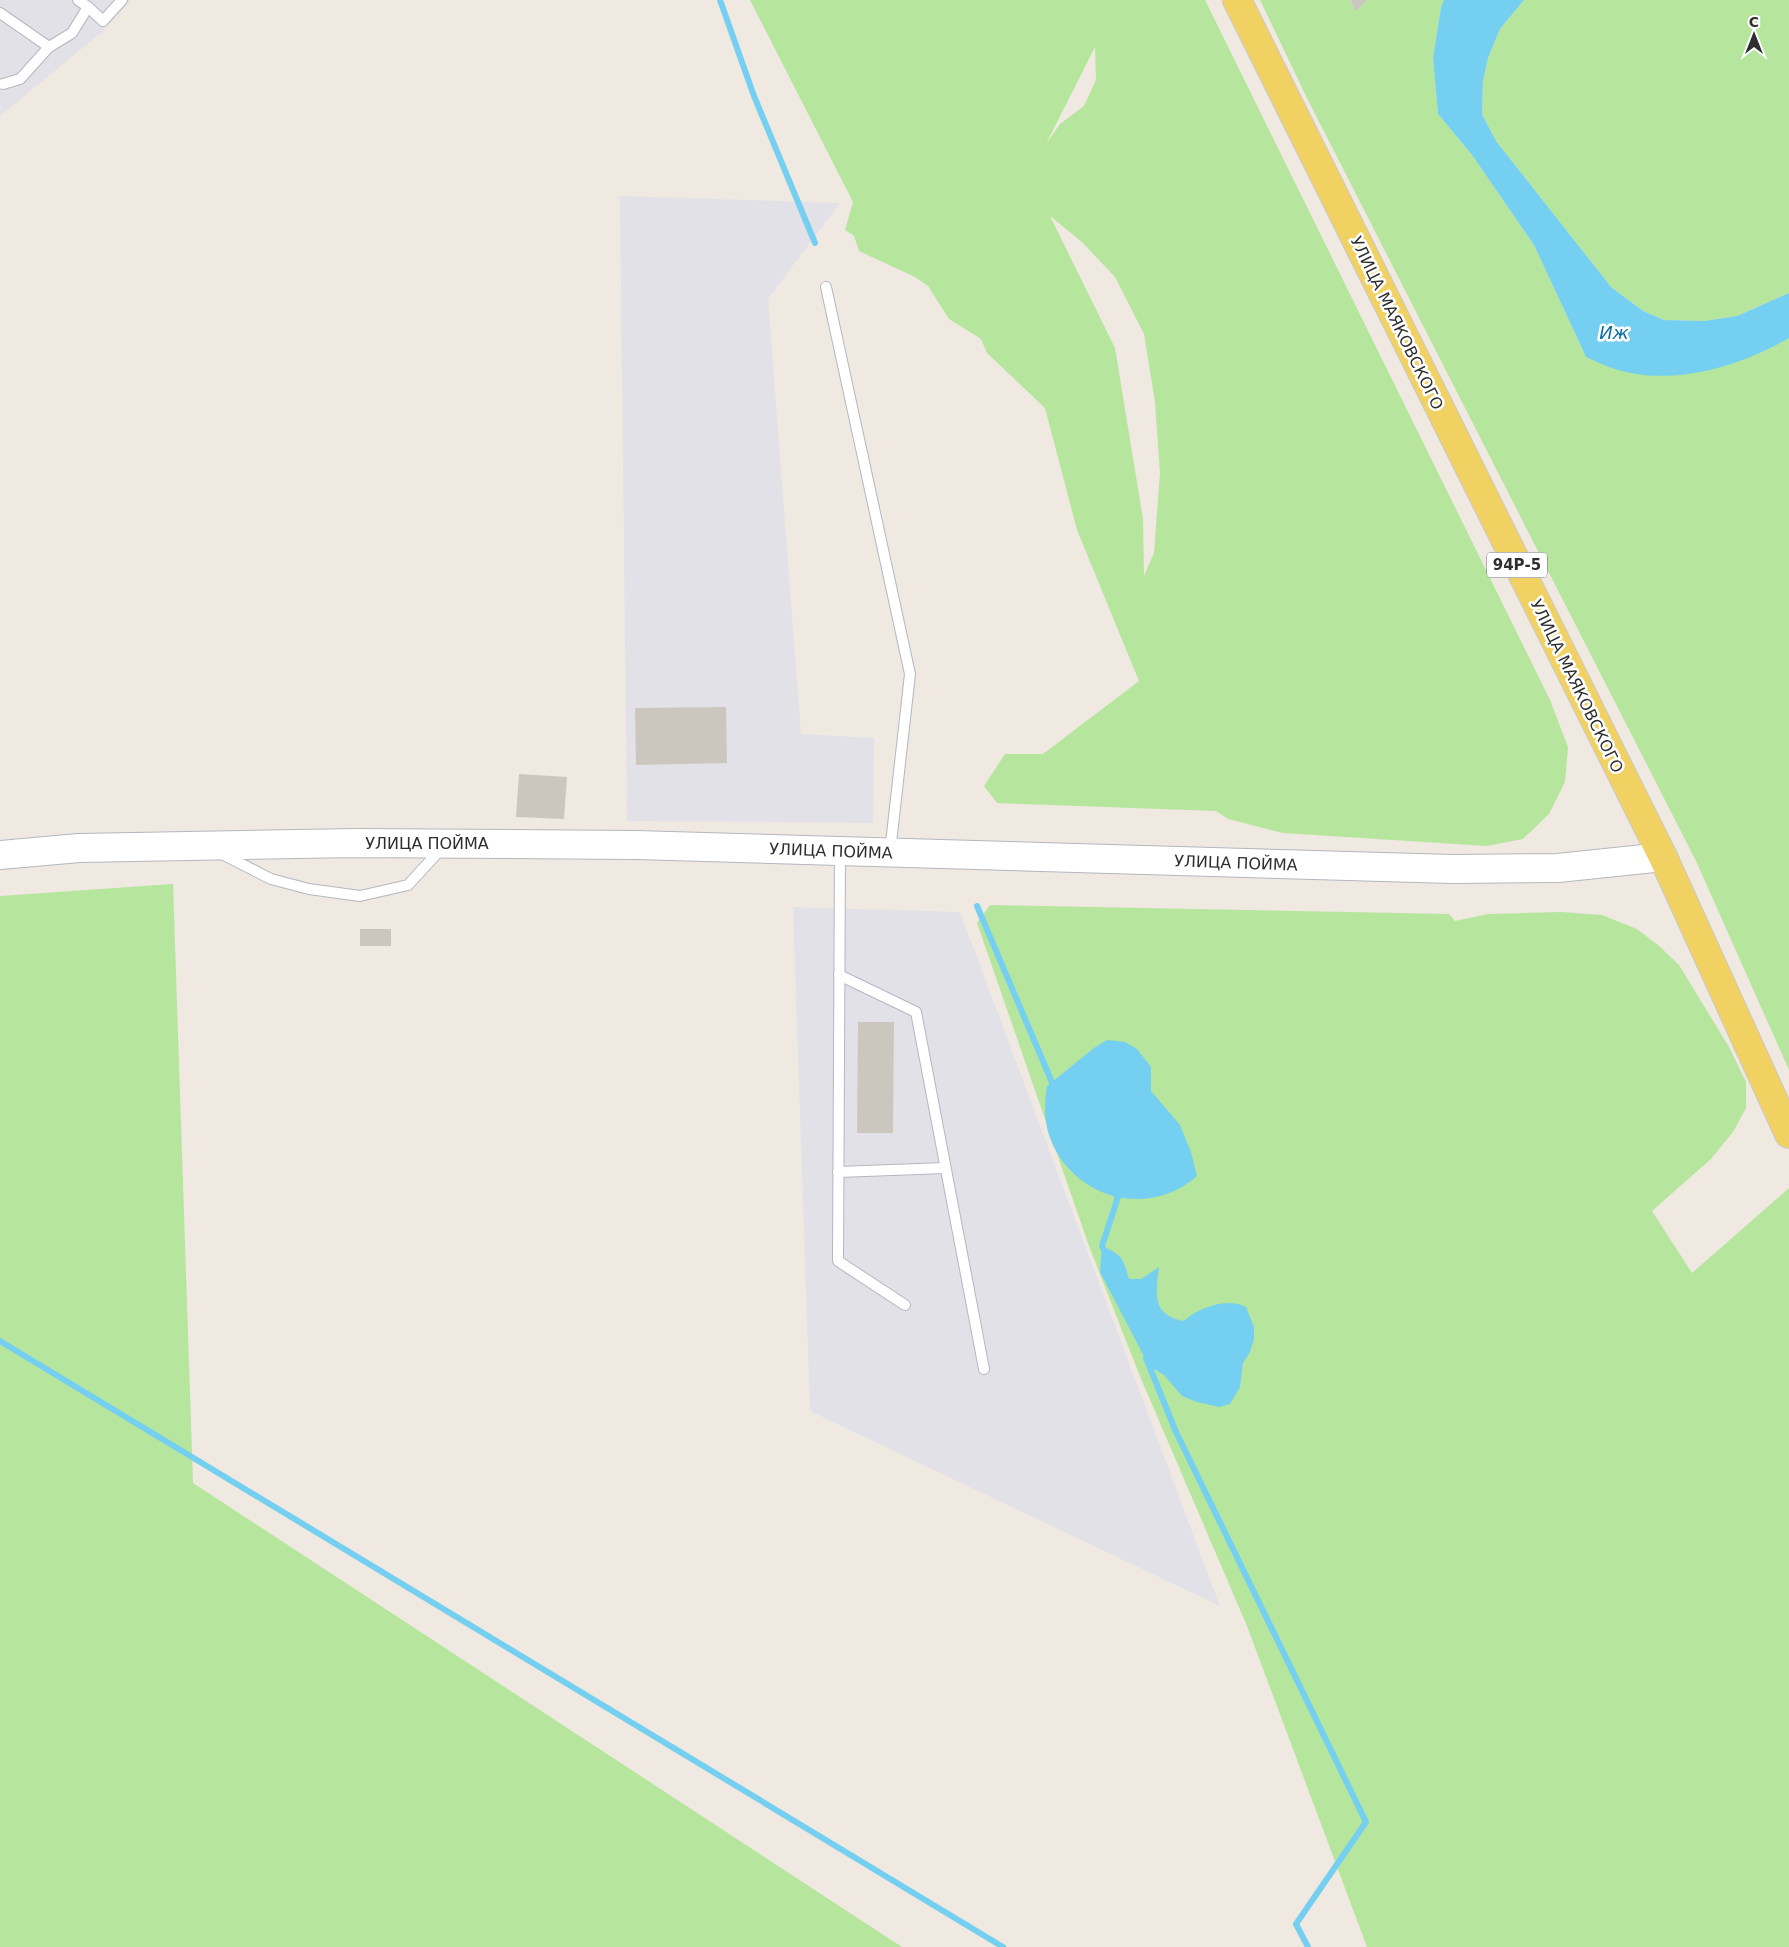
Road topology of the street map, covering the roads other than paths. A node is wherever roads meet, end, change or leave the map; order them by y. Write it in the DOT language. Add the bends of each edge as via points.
graph roads {
  1 [pos="78,0"];
  2 [pos="122,0"];
  3 [pos="1236,0"];
  4 [pos="88,7"];
  5 [pos="0,13"];
  6 [pos="50,47"];
  7 [pos="1,84"];
  8 [pos="826,287"];
  9 [pos="446,843"];
  10 [pos="206,845"];
  11 [pos="840,851"];
  12 [pos="890,853"];
  13 [pos="0,855"];
  14 [pos="1662,857"];
  15 [pos="839,975"];
  16 [pos="1789,1134"];
  17 [pos="945,1168"];
  18 [pos="838,1172"];
  19 [pos="905,1305"];
  20 [pos="984,1368"];
  1 -- 4 [label="lane"];
  2 -- 4 [label="lane" via="103,21"];
  3 -- 14 [label="main road, УЛИЦА МАЯКОВСКОГО / 94Р-5"];
  4 -- 6 [label="lane" via="72,33"];
  5 -- 6 [label="lane"];
  6 -- 7 [label="lane" via="20,79"];
  8 -- 12 [label="lane" via="910,674"];
  9 -- 10 [label="main road, УЛИЦА ПОЙМА"];
  9 -- 10 [label="lane" via="408,885 360,896 309,889 271,879"];
  9 -- 11 [label="main road, УЛИЦА ПОЙМА"];
  10 -- 13 [label="main road, УЛИЦА ПОЙМА" via="79,848"];
  11 -- 12 [label="main road, УЛИЦА ПОЙМА"];
  11 -- 15 [label="lane"];
  12 -- 14 [label="main road, УЛИЦА ПОЙМА" via="1452,869 1558,868"];
  14 -- 16 [label="main road, УЛИЦА МАЯКОВСКОГО / 94Р-5"];
  15 -- 17 [label="lane" via="916,1012"];
  15 -- 18 [label="lane"];
  17 -- 18 [label="lane"];
  17 -- 20 [label="lane"];
  18 -- 19 [label="lane" via="838,1261"];
}
